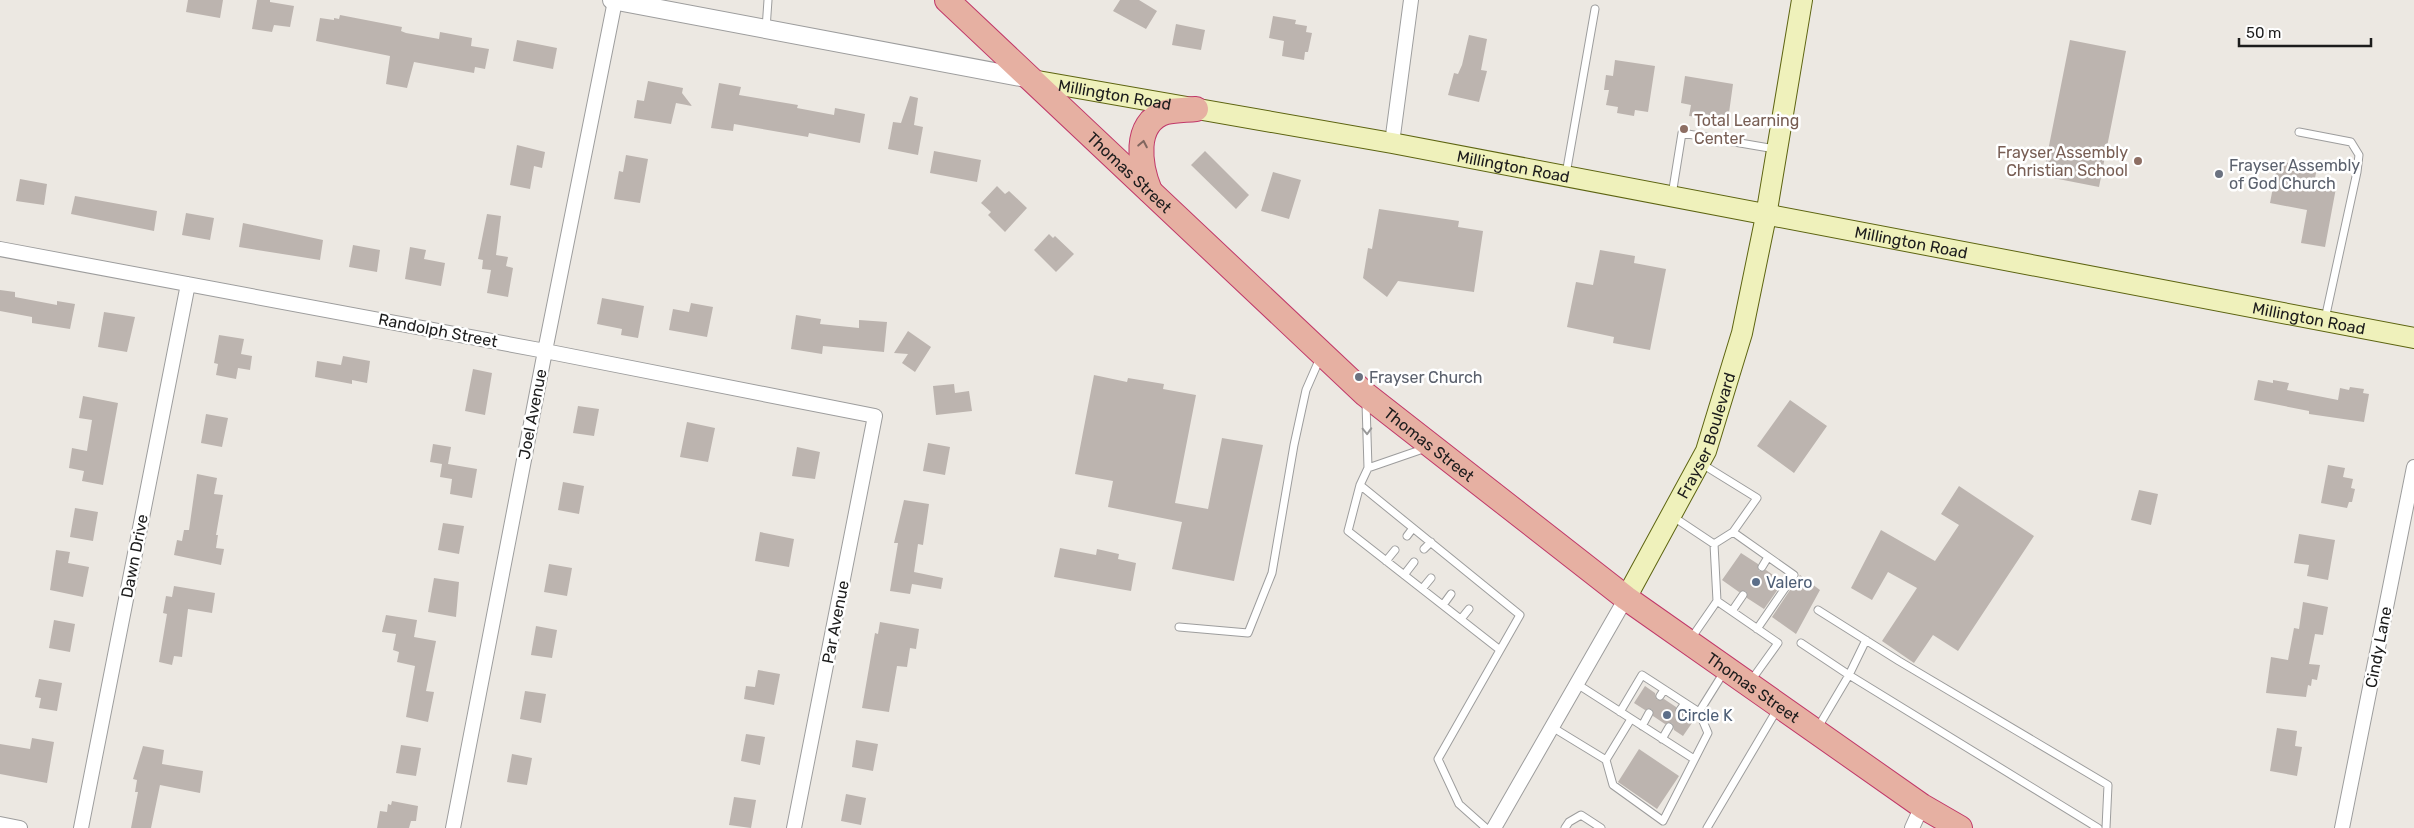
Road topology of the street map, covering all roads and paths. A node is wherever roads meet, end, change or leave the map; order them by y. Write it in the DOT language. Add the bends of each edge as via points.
graph roads {
  1 [pos="613,0"];
  2 [pos="768,0"];
  3 [pos="947,0"];
  4 [pos="1411,0"];
  5 [pos="1802,0"];
  6 [pos="1595,9"];
  7 [pos="766,29"];
  8 [pos="1032,80"];
  9 [pos="1196,109"];
  10 [pos="2299,132"];
  11 [pos="1392,143"];
  12 [pos="1777,149"];
  13 [pos="1565,177"];
  14 [pos="1150,191"];
  15 [pos="1671,198"];
  16 [pos="1766,216"];
  17 [pos="0,249"];
  18 [pos="188,284"];
  19 [pos="2325,322"];
  20 [pos="2414,338"];
  21 [pos="544,350"];
  22 [pos="1322,353"];
  23 [pos="1366,394"];
  24 [pos="875,416"];
  25 [pos="1432,446"];
  26 [pos="1700,462"];
  27 [pos="2414,467"];
  28 [pos="1368,468"];
  29 [pos="1360,485"];
  30 [pos="1671,515"];
  31 [pos="1413,528"];
  32 [pos="1734,532"];
  33 [pos="1407,536"];
  34 [pos="1430,542"];
  35 [pos="1714,544"];
  36 [pos="1395,550"];
  37 [pos="1424,550"];
  38 [pos="1448,556"];
  39 [pos="1768,557"];
  40 [pos="1386,561"];
  41 [pos="1414,562"];
  42 [pos="1443,563"];
  43 [pos="1762,567"];
  44 [pos="1468,572"];
  45 [pos="1404,575"];
  46 [pos="1431,578"];
  47 [pos="1463,579"];
  48 [pos="1422,589"];
  49 [pos="1450,594"];
  50 [pos="1743,595"];
  51 [pos="1626,598"];
  52 [pos="1717,601"];
  53 [pos="1443,605"];
  54 [pos="1469,609"];
  55 [pos="1818,610"];
  56 [pos="1732,611"];
  57 [pos="1461,619"];
  58 [pos="1179,627"];
  59 [pos="1757,629"];
  60 [pos="1866,640"];
  61 [pos="1689,643"];
  62 [pos="1801,643"];
  63 [pos="1500,650"];
  64 [pos="1726,669"];
  65 [pos="1849,675"];
  66 [pos="1577,684"];
  67 [pos="1748,686"];
  68 [pos="1685,703"];
  69 [pos="1779,706"];
  70 [pos="1680,710"];
  71 [pos="1620,712"];
  72 [pos="1699,712"];
  73 [pos="1649,713"];
  74 [pos="1631,719"];
  75 [pos="1642,726"];
  76 [pos="1552,727"];
  77 [pos="1669,727"];
  78 [pos="1815,731"];
  79 [pos="1662,739"];
  80 [pos="1606,760"];
  81 [pos="1694,760"];
  82 [pos="1922,806"];
  83 [pos="0,824"];
  84 [pos="20,828"];
  85 [pos="80,828"];
  86 [pos="453,828"];
  87 [pos="794,828"];
  88 [pos="1486,828"];
  89 [pos="1494,828"];
  90 [pos="1565,828"];
  91 [pos="1601,828"];
  92 [pos="1707,828"];
  93 [pos="1912,828"];
  94 [pos="1960,828"];
  95 [pos="2098,828"];
  96 [pos="2106,828"];
  97 [pos="2342,828"];
  1 -- 7 [label="street, Millington Road"];
  1 -- 21 [label="street, Joel Avenue"];
  2 -- 7 [label="lane"];
  3 -- 8 [label="highway, Thomas Street"];
  4 -- 11 [label="street"];
  5 -- 12 [label="main road, Frayser Boulevard"];
  6 -- 13 [label="lane"];
  7 -- 8 [label="street, Millington Road"];
  8 -- 9 [label="main road, Millington Road"];
  8 -- 14 [label="highway, Thomas Street"];
  9 -- 11 [label="main road, Millington Road"];
  14 -- 9 [label="highway, one-way" via="1141,159 1142,142 1148,128 1155,118 1165,113"];
  10 -- 19 [label="lane" via="2351,142 2359,154"];
  11 -- 13 [label="main road, Millington Road"];
  12 -- 15 [label="lane" via="1682,133"];
  12 -- 16 [label="main road, Frayser Boulevard"];
  13 -- 15 [label="main road, Millington Road"];
  14 -- 22 [label="highway, Thomas Street"];
  15 -- 16 [label="main road, Millington Road"];
  16 -- 19 [label="main road, Millington Road"];
  16 -- 26 [label="main road, Frayser Boulevard" via="1742,333"];
  17 -- 18 [label="street, Randolph Street"];
  18 -- 21 [label="street, Randolph Street"];
  18 -- 85 [label="street, Dawn Drive"];
  19 -- 20 [label="main road, Millington Road"];
  21 -- 24 [label="street, Randolph Street"];
  21 -- 86 [label="street, Joel Avenue"];
  22 -- 23 [label="highway, Thomas Street"];
  22 -- 58 [label="lane" via="1306,390 1272,573 1248,633"];
  23 -- 25 [label="highway, Thomas Street"];
  23 -- 28 [label="lane, one-way"];
  24 -- 87 [label="street, Par Avenue"];
  25 -- 28 [label="lane"];
  25 -- 51 [label="highway, Thomas Street"];
  26 -- 30 [label="main road, Frayser Boulevard"];
  26 -- 32 [label="lane" via="1756,498"];
  27 -- 97 [label="street, Cindy Lane"];
  28 -- 29 [label="lane"];
  29 -- 31 [label="lane"];
  29 -- 40 [label="lane" via="1348,530"];
  30 -- 35 [label="lane"];
  30 -- 51 [label="main road, Frayser Boulevard"];
  31 -- 33 [label="lane"];
  31 -- 34 [label="lane"];
  32 -- 35 [label="lane"];
  32 -- 39 [label="lane"];
  34 -- 37 [label="lane"];
  34 -- 38 [label="lane"];
  35 -- 52 [label="lane"];
  36 -- 40 [label="lane"];
  38 -- 42 [label="lane"];
  38 -- 44 [label="lane"];
  39 -- 43 [label="lane"];
  39 -- 59 [label="lane" via="1794,575"];
  40 -- 45 [label="lane"];
  41 -- 45 [label="lane"];
  44 -- 47 [label="lane"];
  44 -- 63 [label="lane" via="1484,590 1520,615"];
  45 -- 48 [label="lane"];
  46 -- 48 [label="lane"];
  48 -- 53 [label="lane"];
  49 -- 53 [label="lane"];
  50 -- 56 [label="lane"];
  51 -- 61 [label="highway, Thomas Street"];
  51 -- 66 [label="street, Frayser Boulevard"];
  52 -- 56 [label="lane"];
  52 -- 61 [label="lane"];
  53 -- 57 [label="lane"];
  54 -- 57 [label="lane"];
  55 -- 60 [label="lane"];
  56 -- 59 [label="lane"];
  57 -- 63 [label="lane"];
  59 -- 67 [label="lane" via="1778,643"];
  60 -- 65 [label="lane"];
  60 -- 96 [label="lane" via="2108,785"];
  61 -- 64 [label="highway, Thomas Street"];
  62 -- 65 [label="lane"];
  63 -- 88 [label="lane" via="1438,759 1459,804"];
  64 -- 67 [label="highway, Thomas Street"];
  64 -- 72 [label="lane"];
  65 -- 78 [label="lane"];
  65 -- 95 [label="lane"];
  66 -- 71 [label="lane"];
  66 -- 76 [label="street, Frayser Boulevard"];
  67 -- 69 [label="highway, Thomas Street"];
  68 -- 70 [label="lane"];
  68 -- 71 [label="lane" via="1662,693 1642,675"];
  68 -- 72 [label="lane"];
  69 -- 78 [label="highway, Thomas Street"];
  69 -- 92 [label="lane"];
  71 -- 74 [label="lane"];
  72 -- 81 [label="lane" via="1708,733"];
  73 -- 75 [label="lane"];
  74 -- 75 [label="lane"];
  74 -- 80 [label="lane"];
  75 -- 79 [label="lane"];
  76 -- 80 [label="lane"];
  76 -- 89 [label="street, Frayser Boulevard"];
  77 -- 79 [label="lane"];
  78 -- 82 [label="highway, Thomas Street"];
  79 -- 81 [label="lane"];
  80 -- 81 [label="lane" via="1613,785 1663,821"];
  82 -- 93 [label="street"];
  82 -- 94 [label="highway, Thomas Street"];
  83 -- 84 [label="street"];
  90 -- 91 [label="lane" via="1568,822 1581,815"];
}
